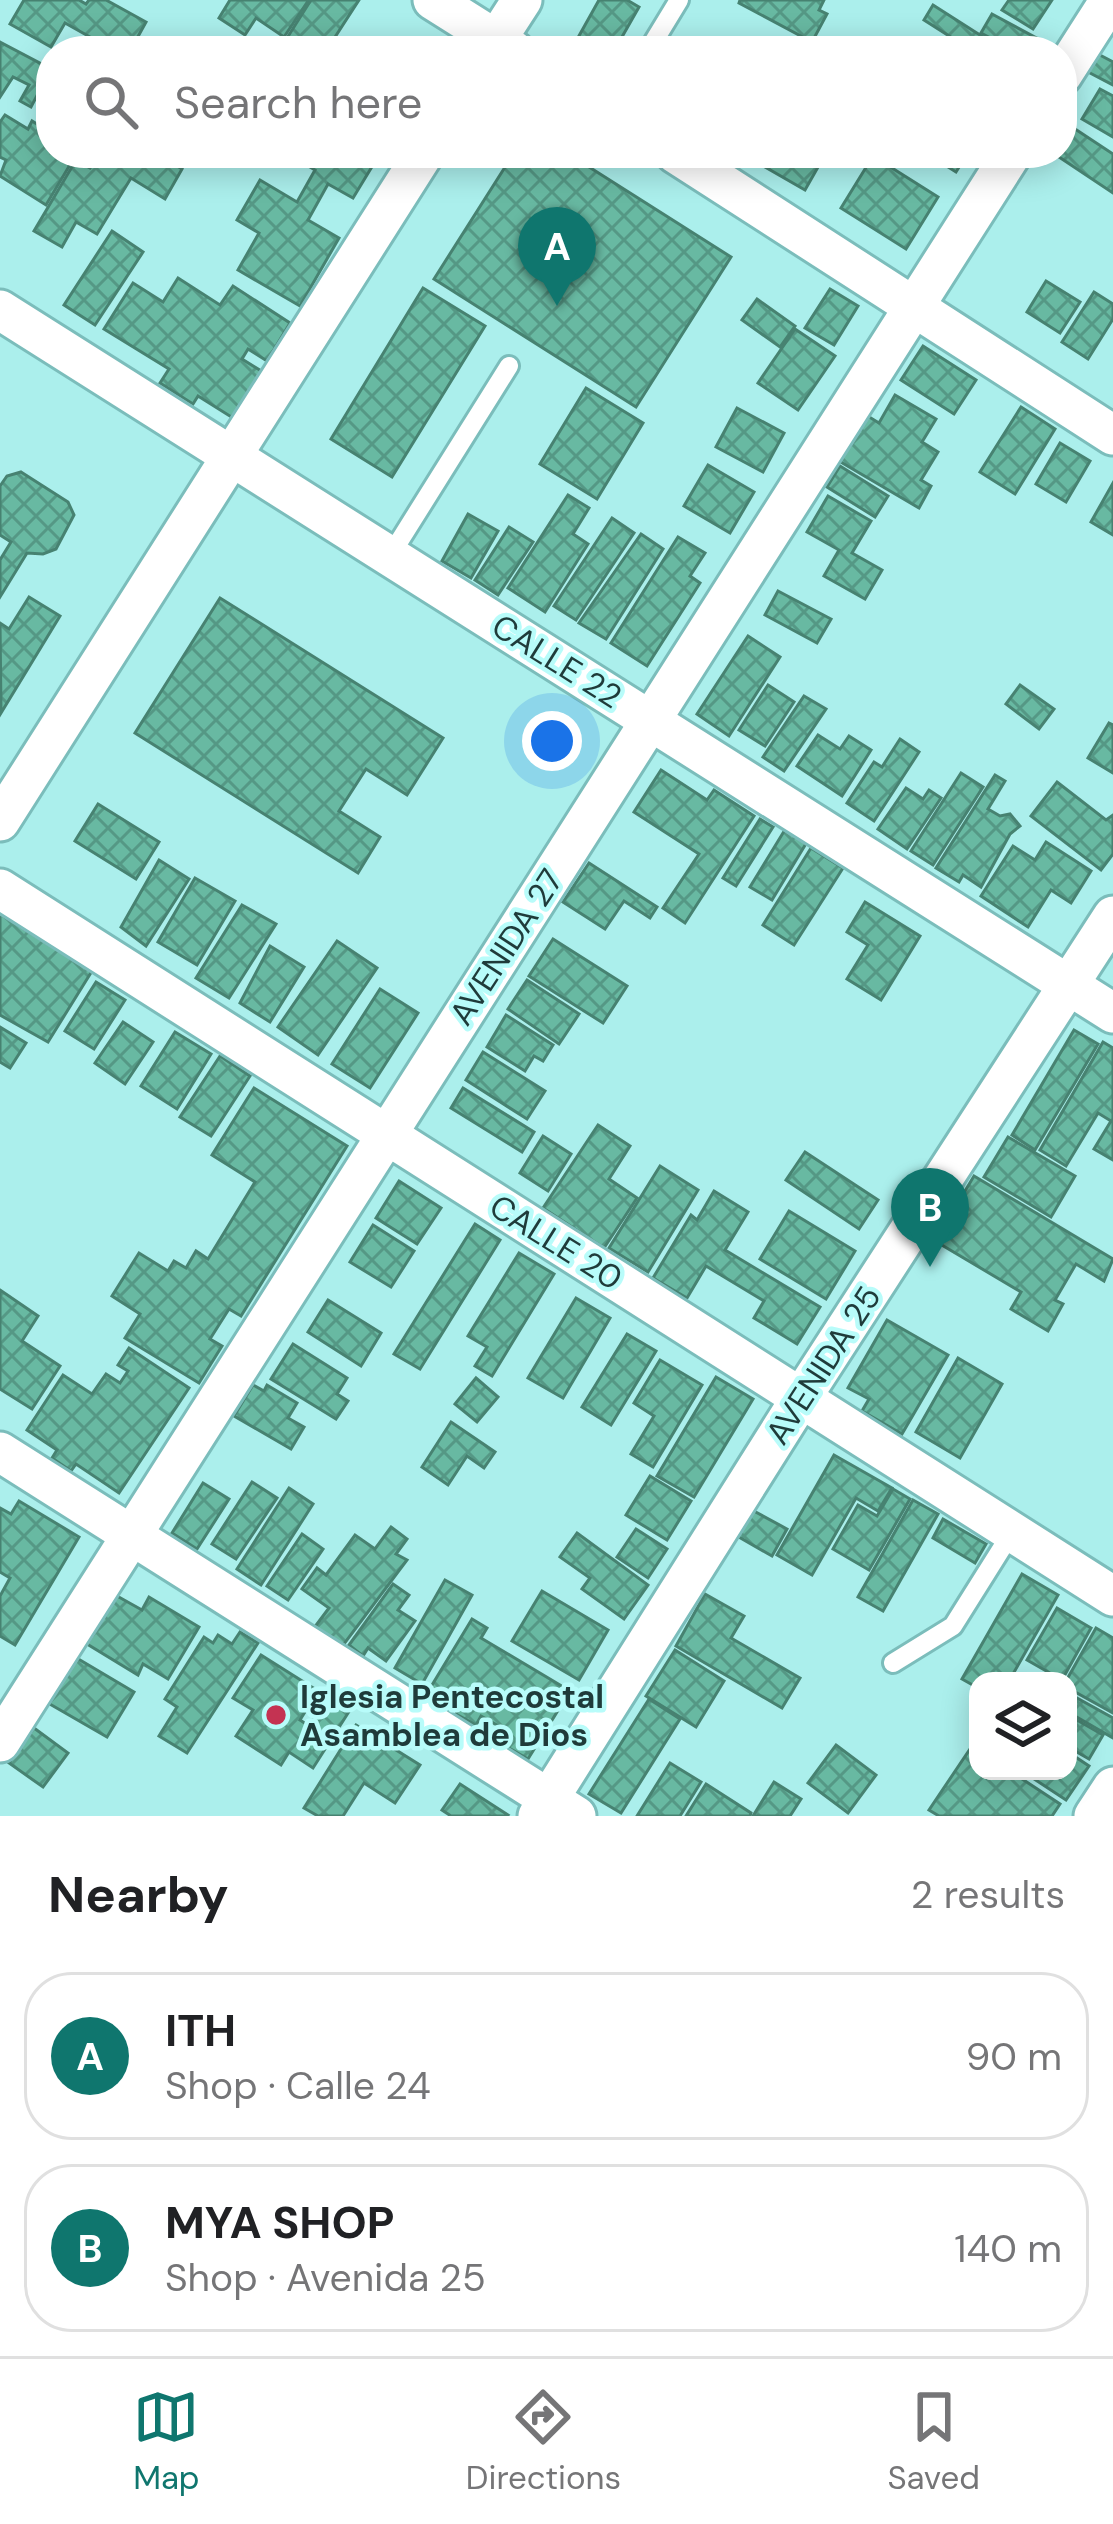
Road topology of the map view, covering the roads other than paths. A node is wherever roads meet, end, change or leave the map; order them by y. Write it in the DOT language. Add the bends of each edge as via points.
graph roads {
  1 [pos="433,0"];
  2 [pos="522,0"];
  3 [pos="679,0"];
  4 [pos="1110,0"];
  5 [pos="484,36"];
  6 [pos="505,36"];
  7 [pos="657,36"];
  8 [pos="1077,52"];
  9 [pos="414,168"];
  10 [pos="699,168"];
  11 [pos="1002,168"];
  12 [pos="915,306"];
  13 [pos="0,310"];
  14 [pos="509,366"];
  15 [pos="1113,435"];
  16 [pos="232,456"];
  17 [pos="390,556"];
  18 [pos="651,721"];
  19 [pos="0,821"];
  20 [pos="0,889"];
  21 [pos="1113,916"];
  22 [pos="1069,985"];
  23 [pos="1113,1013"];
  24 [pos="387,1135"];
  25 [pos="801,1398"];
  26 [pos="0,1452"];
  27 [pos="1012,1532"];
  28 [pos="131,1535"];
  29 [pos="1113,1596"];
  30 [pos="893,1663"];
  31 [pos="0,1742"];
  32 [pos="1113,1786"];
  33 [pos="554,1810"];
  34 [pos="1094,1816"];
  1 -- 5 [label="street"];
  2 -- 6 [label="street"];
  3 -- 7 [label="lane"];
  4 -- 8 [label="street"];
  9 -- 16 [label="street"];
  10 -- 12 [label="street"];
  11 -- 12 [label="street, AVENIDA 27"];
  12 -- 15 [label="street"];
  12 -- 18 [label="street, AVENIDA 27"];
  13 -- 16 [label="street, CALLE 22"];
  14 -- 17 [label="lane"];
  16 -- 17 [label="street, CALLE 22"];
  16 -- 19 [label="street"];
  17 -- 18 [label="street, CALLE 22"];
  18 -- 22 [label="street, CALLE 22"];
  18 -- 24 [label="street, AVENIDA 27"];
  20 -- 24 [label="street, CALLE 20"];
  21 -- 22 [label="street, AVENIDA 25"];
  22 -- 23 [label="street, CALLE 22"];
  22 -- 25 [label="street, AVENIDA 25"];
  24 -- 25 [label="street, CALLE 20"];
  24 -- 28 [label="street, AVENIDA 27"];
  25 -- 27 [label="street, CALLE 20"];
  25 -- 33 [label="street, AVENIDA 25"];
  26 -- 28 [label="street"];
  27 -- 29 [label="street, CALLE 20"];
  27 -- 30 [label="lane" via="953,1626"];
  28 -- 31 [label="street, AVENIDA 27"];
  28 -- 33 [label="street"];
  32 -- 34 [label="street"];
}
